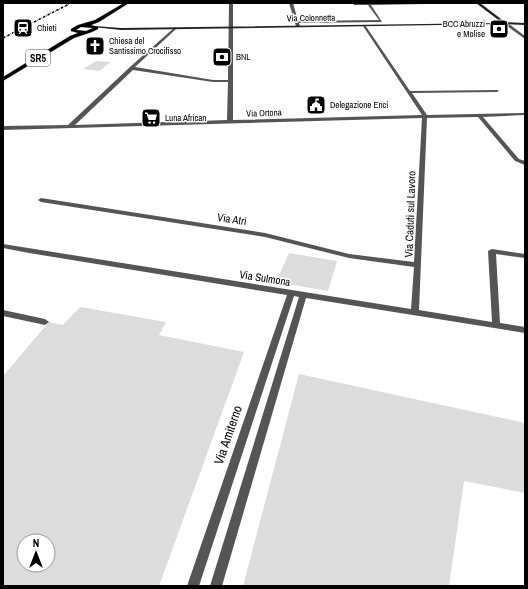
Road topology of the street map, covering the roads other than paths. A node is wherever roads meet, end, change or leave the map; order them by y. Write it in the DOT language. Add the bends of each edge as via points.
graph roads {
  1 [pos="127,3"];
  2 [pos="231,3"];
  3 [pos="291,3"];
  4 [pos="479,3"];
  5 [pos="354,4"];
  6 [pos="369,4"];
  7 [pos="97,21"];
  8 [pos="297,22"];
  9 [pos="506,24"];
  10 [pos="525,24"];
  11 [pos="84,26"];
  12 [pos="298,26"];
  13 [pos="365,26"];
  14 [pos="231,27"];
  15 [pos="93,28"];
  16 [pos="175,28"];
  17 [pos="121,29"];
  18 [pos="75,31"];
  19 [pos="84,32"];
  20 [pos="72,38"];
  21 [pos="525,38"];
  22 [pos="131,68"];
  23 [pos="3,79"];
  24 [pos="231,81"];
  25 [pos="497,91"];
  26 [pos="409,92"];
  27 [pos="525,114"];
  28 [pos="479,115"];
  29 [pos="425,116"];
  30 [pos="230,122"];
  31 [pos="70,126"];
  32 [pos="3,128"];
  33 [pos="525,163"];
  34 [pos="41,200"];
  35 [pos="3,246"];
  36 [pos="525,256"];
  37 [pos="418,265"];
  38 [pos="291,294"];
  39 [pos="303,296"];
  40 [pos="3,313"];
  41 [pos="415,313"];
  42 [pos="45,322"];
  43 [pos="496,325"];
  44 [pos="525,330"];
  45 [pos="193,586"];
  46 [pos="216,586"];
  1 -- 7 [label="main road"];
  2 -- 14 [label="street"];
  3 -- 8 [label="street"];
  4 -- 6 [label="street"];
  4 -- 9 [label="main road"];
  5 -- 6 [label="street"];
  6 -- 8 [label="street" via="381,21"];
  7 -- 11 [label="main road"];
  7 -- 15 [label="main road"];
  8 -- 12 [label="street"];
  9 -- 10 [label="main road, Via Colonnetta"];
  9 -- 13 [label="main road, Via Colonnetta"];
  9 -- 21 [label="street"];
  11 -- 15 [label="main road"];
  11 -- 18 [label="main road" via="74,28"];
  12 -- 13 [label="main road, Via Colonnetta"];
  12 -- 14 [label="main road, Via Colonnetta"];
  13 -- 26 [label="street"];
  14 -- 16 [label="main road, Via Colonnetta"];
  14 -- 24 [label="street"];
  15 -- 17 [label="main road"];
  15 -- 17 [label="main road"];
  15 -- 19 [label="main road, SR5"];
  16 -- 17 [label="main road, Via Colonnetta"];
  16 -- 22 [label="street"];
  18 -- 19 [label="main road, SR5"];
  18 -- 20 [label="main road"];
  19 -- 20 [label="main road, SR5"];
  20 -- 23 [label="main road, SR5"];
  22 -- 24 [label="street" via="213,81"];
  22 -- 31 [label="street"];
  24 -- 30 [label="street"];
  25 -- 26 [label="street"];
  26 -- 29 [label="street"];
  27 -- 28 [label="street, Via Ortona"];
  28 -- 29 [label="street, Via Ortona"];
  28 -- 33 [label="street" via="517,160"];
  29 -- 30 [label="street, Via Ortona"];
  29 -- 37 [label="street, Via Caduti sul Lavoro"];
  30 -- 31 [label="street, Via Ortona"];
  31 -- 32 [label="street, Via Ortona"];
  34 -- 37 [label="street, Via Atri" via="257,234 349,256"];
  35 -- 38 [label="street, Via Sulmona"];
  36 -- 43 [label="street" via="492,251"];
  37 -- 41 [label="street, Via Caduti sul Lavoro"];
  38 -- 39 [label="street, Via Sulmona"];
  38 -- 45 [label="street, Via Amiterno"];
  39 -- 41 [label="street, Via Sulmona"];
  39 -- 46 [label="street"];
  40 -- 42 [label="street"];
  41 -- 43 [label="street, Via Sulmona"];
  43 -- 44 [label="street, Via Sulmona"];
}
